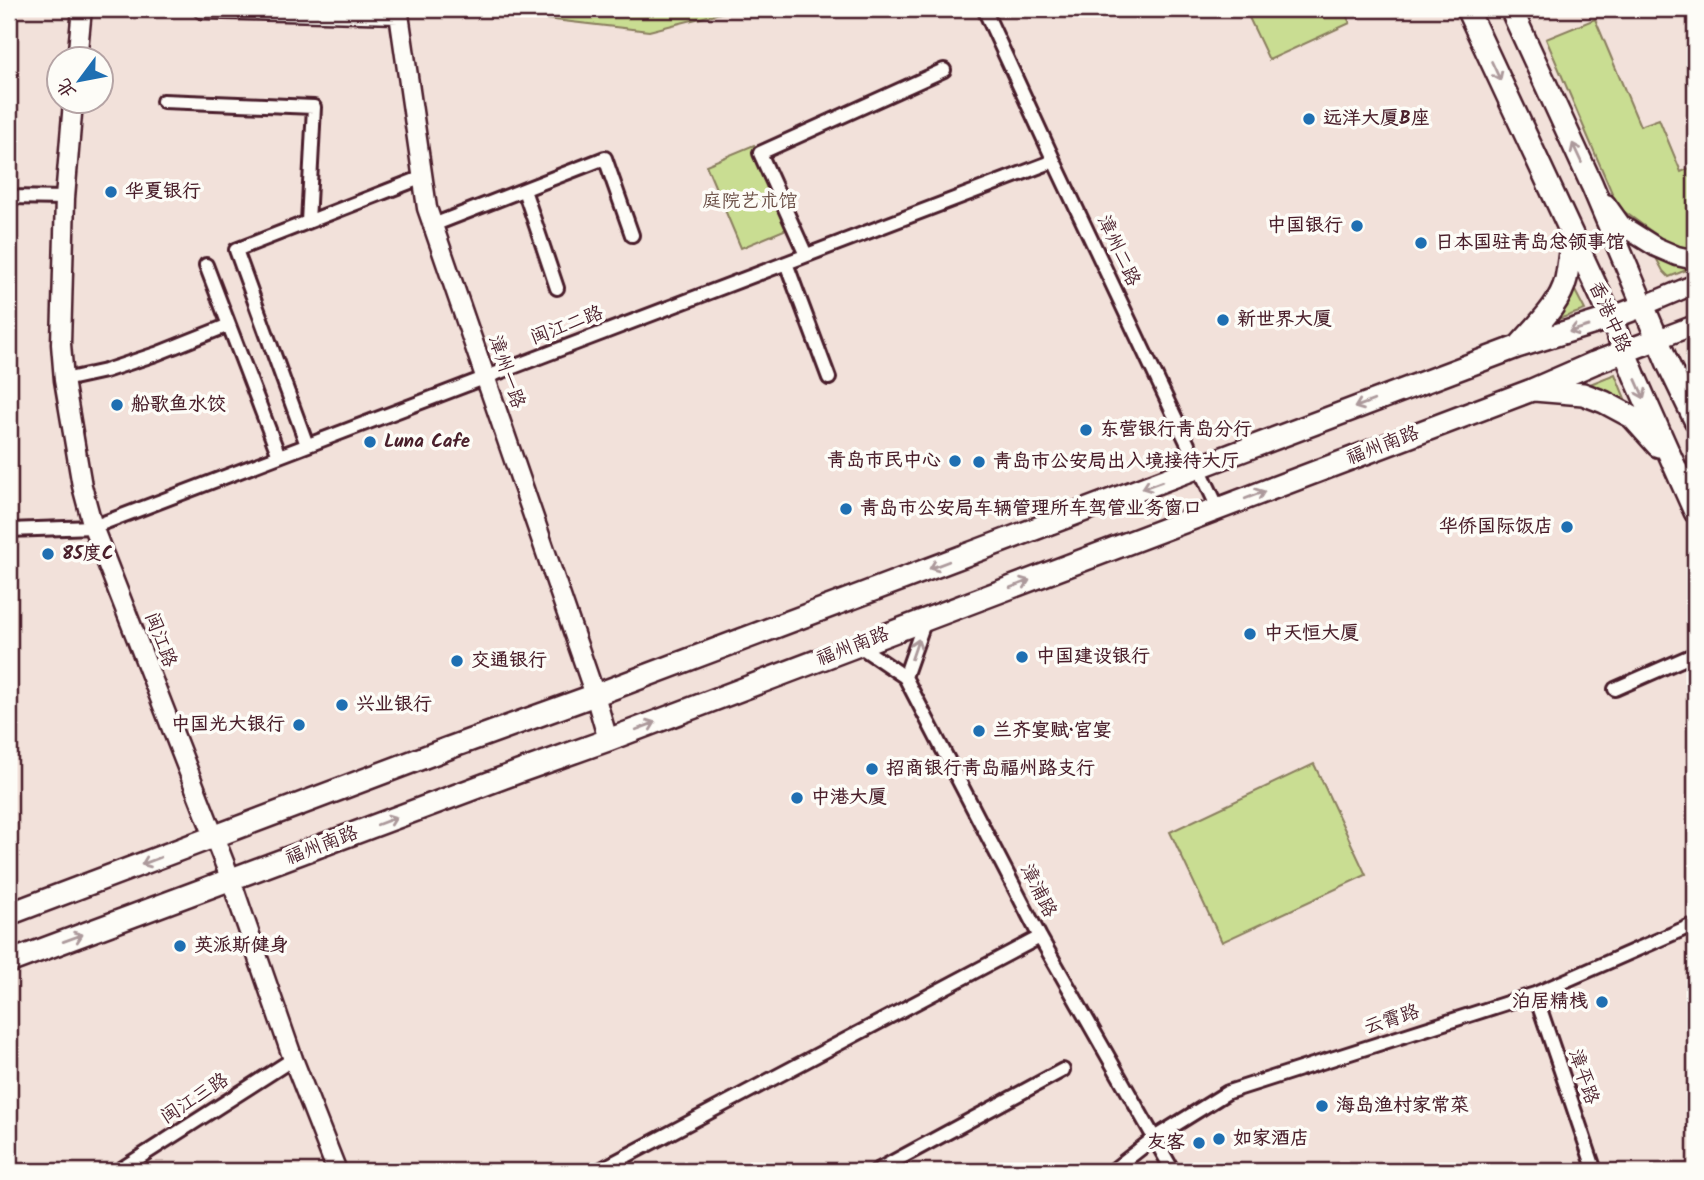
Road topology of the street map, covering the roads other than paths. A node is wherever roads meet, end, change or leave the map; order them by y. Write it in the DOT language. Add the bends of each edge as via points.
graph roads {
  1 [pos="82,9"];
  2 [pos="203,9"];
  3 [pos="984,9"];
  4 [pos="1467,9"];
  5 [pos="1511,9"];
  6 [pos="399,12"];
  7 [pos="78,46"];
  8 [pos="944,70"];
  9 [pos="163,101"];
  10 [pos="72,116"];
  11 [pos="1054,161"];
  12 [pos="423,177"];
  13 [pos="1592,185"];
  14 [pos="524,190"];
  15 [pos="9,197"];
  16 [pos="65,198"];
  17 [pos="308,222"];
  18 [pos="433,226"];
  19 [pos="632,235"];
  20 [pos="1572,235"];
  21 [pos="807,255"];
  22 [pos="1695,260"];
  23 [pos="786,263"];
  24 [pos="206,265"];
  25 [pos="1695,284"];
  26 [pos="557,288"];
  27 [pos="1643,306"];
  28 [pos="1611,318"];
  29 [pos="1695,325"];
  30 [pos="229,326"];
  31 [pos="1658,339"];
  32 [pos="1517,347"];
  33 [pos="1625,351"];
  34 [pos="486,377"];
  35 [pos="829,379"];
  36 [pos="64,380"];
  37 [pos="1532,390"];
  38 [pos="1695,420"];
  39 [pos="307,445"];
  40 [pos="279,456"];
  41 [pos="1672,461"];
  42 [pos="1199,467"];
  43 [pos="1219,510"];
  44 [pos="1695,512"];
  45 [pos="93,527"];
  46 [pos="9,530"];
  47 [pos="925,620"];
  48 [pos="858,645"];
  49 [pos="1695,654"];
  50 [pos="905,677"];
  51 [pos="1615,690"];
  52 [pos="595,695"];
  53 [pos="608,740"];
  54 [pos="215,837"];
  55 [pos="231,880"];
  56 [pos="9,914"];
  57 [pos="1695,924"];
  58 [pos="1040,937"];
  59 [pos="9,962"];
  60 [pos="1535,994"];
  61 [pos="293,1059"];
  62 [pos="1063,1070"];
  63 [pos="1154,1139"];
  64 [pos="118,1171"];
  65 [pos="337,1171"];
  66 [pos="598,1171"];
  67 [pos="876,1171"];
  68 [pos="1112,1171"];
  69 [pos="1173,1171"];
  70 [pos="1595,1171"];
  1 -- 7 [label="street"];
  2 -- 6 [label="street"];
  3 -- 11 [label="street, 漳州二路"];
  4 -- 20 [label="main road, 香港中路, one-way"];
  13 -- 5 [label="main road, 香港中路, one-way"];
  6 -- 12 [label="street, 漳州一路"];
  8 -- 21 [label="street" via="761,153"];
  9 -- 17 [label="street" via="314,107"];
  10 -- 16 [label="street, 闽江路"];
  11 -- 21 [label="street, 闽江二路"];
  11 -- 42 [label="street, 漳州二路"];
  12 -- 17 [label="street"];
  12 -- 18 [label="street, 漳州一路"];
  13 -- 22 [label="street" via="1621,225 1656,247"];
  13 -- 27 [label="main road, 香港中路"];
  14 -- 18 [label="street"];
  14 -- 19 [label="street" via="604,158"];
  14 -- 26 [label="street"];
  15 -- 16 [label="street"];
  16 -- 36 [label="street, 闽江路"];
  17 -- 39 [label="street" via="236,250"];
  18 -- 34 [label="street, 漳州一路"];
  20 -- 28 [label="main road, 香港中路"];
  20 -- 32 [label="main road" via="1566,281 1558,299"];
  21 -- 23 [label="street, 闽江二路"];
  23 -- 34 [label="street, 闽江二路"];
  23 -- 35 [label="street"];
  24 -- 30 [label="street"];
  25 -- 27 [label="street"];
  27 -- 28 [label="main road"];
  27 -- 31 [label="main road, 香港中路"];
  28 -- 32 [label="main road, one-way"];
  28 -- 33 [label="main road, 香港中路"];
  29 -- 31 [label="street, 福州南路"];
  30 -- 36 [label="street" via="105,371"];
  30 -- 40 [label="street"];
  31 -- 33 [label="main road, 福州南路"];
  31 -- 38 [label="main road, 香港中路"];
  32 -- 42 [label="main road, one-way"];
  33 -- 37 [label="main road, 福州南路"];
  33 -- 41 [label="main road, 香港中路, one-way"];
  34 -- 39 [label="street, 闽江二路"];
  34 -- 52 [label="street, 漳州一路"];
  36 -- 45 [label="street, 闽江路"];
  37 -- 41 [label="main road" via="1583,394 1604,402 1632,417"];
  43 -- 37 [label="main road, 福州南路, one-way"];
  39 -- 40 [label="street, 闽江二路"];
  40 -- 45 [label="street, 闽江二路"];
  41 -- 44 [label="main road, 香港中路"];
  42 -- 43 [label="street, 漳州二路"];
  42 -- 52 [label="main road, one-way"];
  47 -- 43 [label="main road, 福州南路, one-way"];
  45 -- 46 [label="street, 闽江二路"];
  45 -- 54 [label="street, 闽江路"];
  47 -- 48 [label="main road, 福州南路"];
  50 -- 47 [label="street, one-way"];
  48 -- 50 [label="street"];
  53 -- 48 [label="main road, 福州南路, one-way"];
  49 -- 51 [label="street"];
  50 -- 58 [label="street, 漳浦路"];
  52 -- 53 [label="street, 漳州一路"];
  52 -- 54 [label="main road"];
  55 -- 53 [label="main road, 福州南路, one-way"];
  54 -- 55 [label="street, 闽江路"];
  54 -- 56 [label="main road, one-way"];
  59 -- 55 [label="main road, 福州南路, one-way"];
  55 -- 61 [label="street, 闽江路"];
  57 -- 60 [label="street, 云霄路"];
  58 -- 63 [label="street, 漳浦路"];
  58 -- 66 [label="street"];
  60 -- 63 [label="street, 云霄路" via="1228,1093"];
  60 -- 70 [label="street, 漳平路"];
  61 -- 64 [label="street, 闽江三路"];
  61 -- 65 [label="street, 闽江路"];
  62 -- 67 [label="street"];
  63 -- 68 [label="street, 云霄路"];
  63 -- 69 [label="street, 漳浦路"];
}
